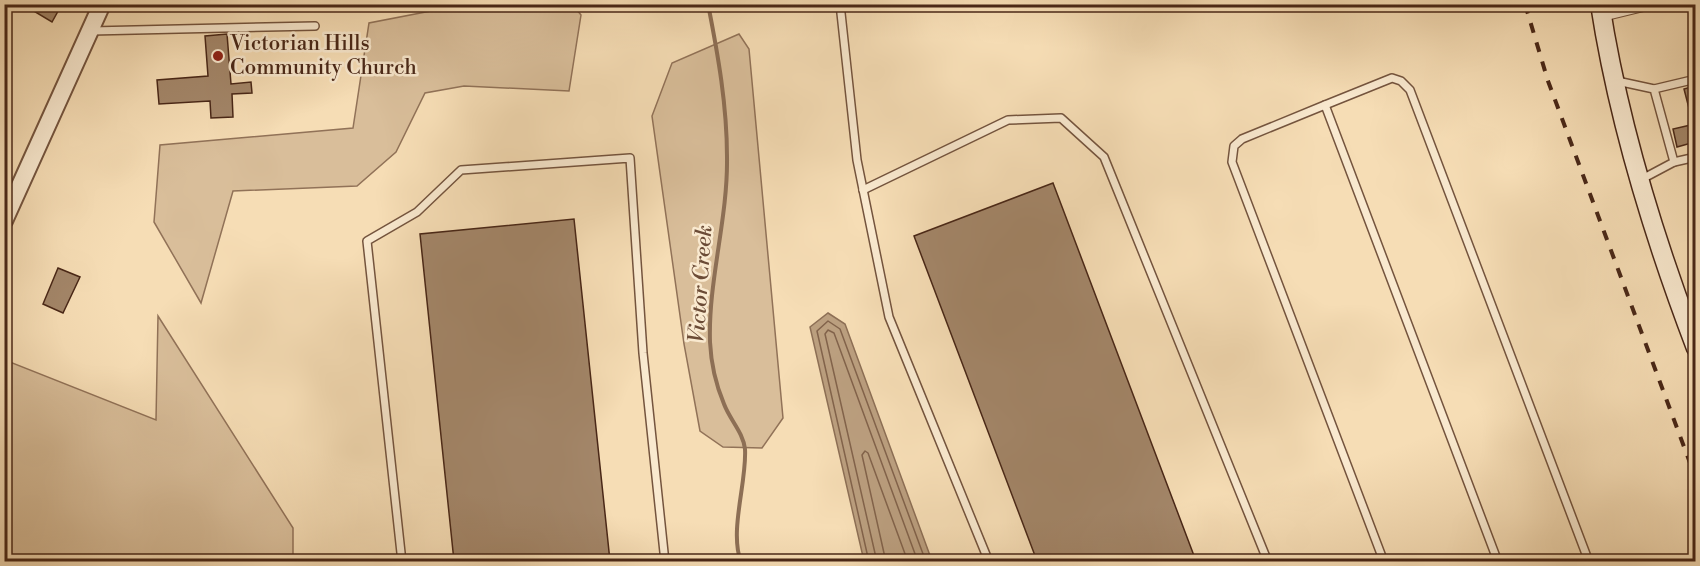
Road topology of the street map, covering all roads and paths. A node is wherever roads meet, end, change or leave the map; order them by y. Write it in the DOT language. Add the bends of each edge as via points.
graph roads {
  1 [pos="102,4"];
  2 [pos="840,4"];
  3 [pos="1643,4"];
  4 [pos="1601,9"];
  5 [pos="315,26"];
  6 [pos="91,31"];
  7 [pos="1695,79"];
  8 [pos="1617,81"];
  9 [pos="1654,89"];
  10 [pos="1325,105"];
  11 [pos="1695,157"];
  12 [pos="1674,162"];
  13 [pos="1640,180"];
  14 [pos="863,190"];
  15 [pos="4,221"];
  16 [pos="1691,320"];
  17 [pos="1695,348"];
  18 [pos="402,561"];
  19 [pos="665,561"];
  20 [pos="989,561"];
  21 [pos="1268,561"];
  22 [pos="1384,561"];
  23 [pos="1498,561"];
  24 [pos="1589,561"];
  1 -- 6 [label="street"];
  2 -- 14 [label="lane" via="856,160"];
  3 -- 4 [label="street"];
  4 -- 8 [label="main road"];
  5 -- 6 [label="lane"];
  6 -- 15 [label="street"];
  7 -- 9 [label="lane"];
  8 -- 9 [label="lane"];
  8 -- 13 [label="main road"];
  9 -- 12 [label="lane"];
  10 -- 22 [label="lane" via="1242,139 1234,146 1232,162"];
  10 -- 23 [label="lane"];
  10 -- 24 [label="lane" via="1392,78 1410,90"];
  11 -- 12 [label="lane"];
  12 -- 13 [label="lane"];
  13 -- 16 [label="main road"];
  14 -- 20 [label="lane" via="889,317"];
  14 -- 21 [label="lane" via="1008,120 1061,118 1104,157"];
  16 -- 17 [label="main road"];
  18 -- 19 [label="lane" via="368,241 417,213 460,170 630,158 643,353"];
}
